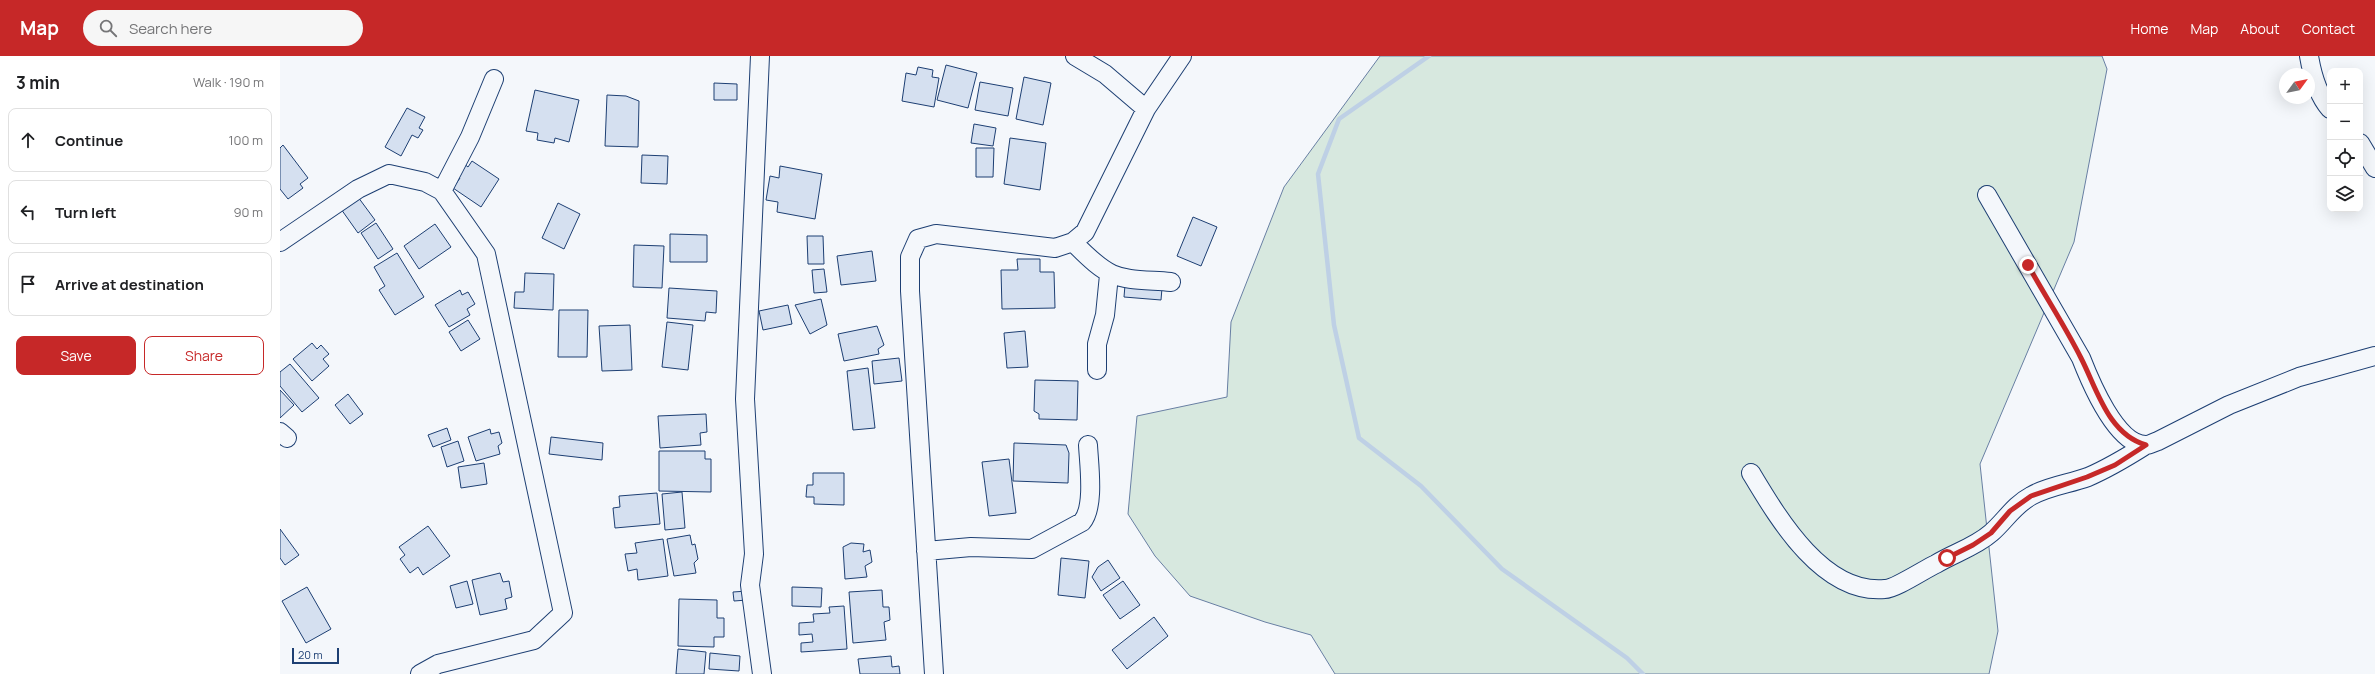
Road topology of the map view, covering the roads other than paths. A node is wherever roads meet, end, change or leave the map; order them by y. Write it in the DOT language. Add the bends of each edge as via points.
graph roads {
  1 [pos="760,56"];
  2 [pos="1075,56"];
  3 [pos="1182,56"];
  4 [pos="2309,56"];
  5 [pos="494,79"];
  6 [pos="2327,105"];
  7 [pos="1146,109"];
  8 [pos="2363,148"];
  9 [pos="2375,168"];
  10 [pos="442,191"];
  11 [pos="1987,195"];
  12 [pos="280,242"];
  13 [pos="1073,242"];
  14 [pos="1109,275"];
  15 [pos="1171,282"];
  16 [pos="2375,356"];
  17 [pos="1097,370"];
  18 [pos="1088,445"];
  19 [pos="2146,445"];
  20 [pos="1751,472"];
  21 [pos="926,551"];
  22 [pos="420,674"];
  23 [pos="762,674"];
  24 [pos="934,674"];
  1 -- 23 [label="street" via="745,399 754,554 750,585"];
  2 -- 7 [label="street" via="1104,74"];
  3 -- 7 [label="street"];
  4 -- 6 [label="street" via="2312,72"];
  5 -- 10 [label="street" via="470,137"];
  7 -- 13 [label="street" via="1085,232"];
  8 -- 9 [label="street"];
  10 -- 12 [label="street" via="425,182 389,174 358,189"];
  10 -- 22 [label="street" via="486,254 563,613 534,640 438,664"];
  11 -- 19 [label="street" via="2081,358 2108,414 2125,435"];
  13 -- 14 [label="street"];
  13 -- 21 [label="street" via="1055,248 936,234 918,239 910,257 910,291"];
  14 -- 15 [label="street" via="1126,280"];
  14 -- 17 [label="street" via="1105,314 1097,344"];
  16 -- 19 [label="street" via="2299,377 2229,405"];
  18 -- 21 [label="street" via="1089,506 1082,522 1032,549 971,547"];
  19 -- 20 [label="street" via="2115,465 2031,496 2010,511 1991,533 1973,545 1886,590 1863,589 1833,575 1803,548 1776,515"];
  21 -- 24 [label="street"];
}
